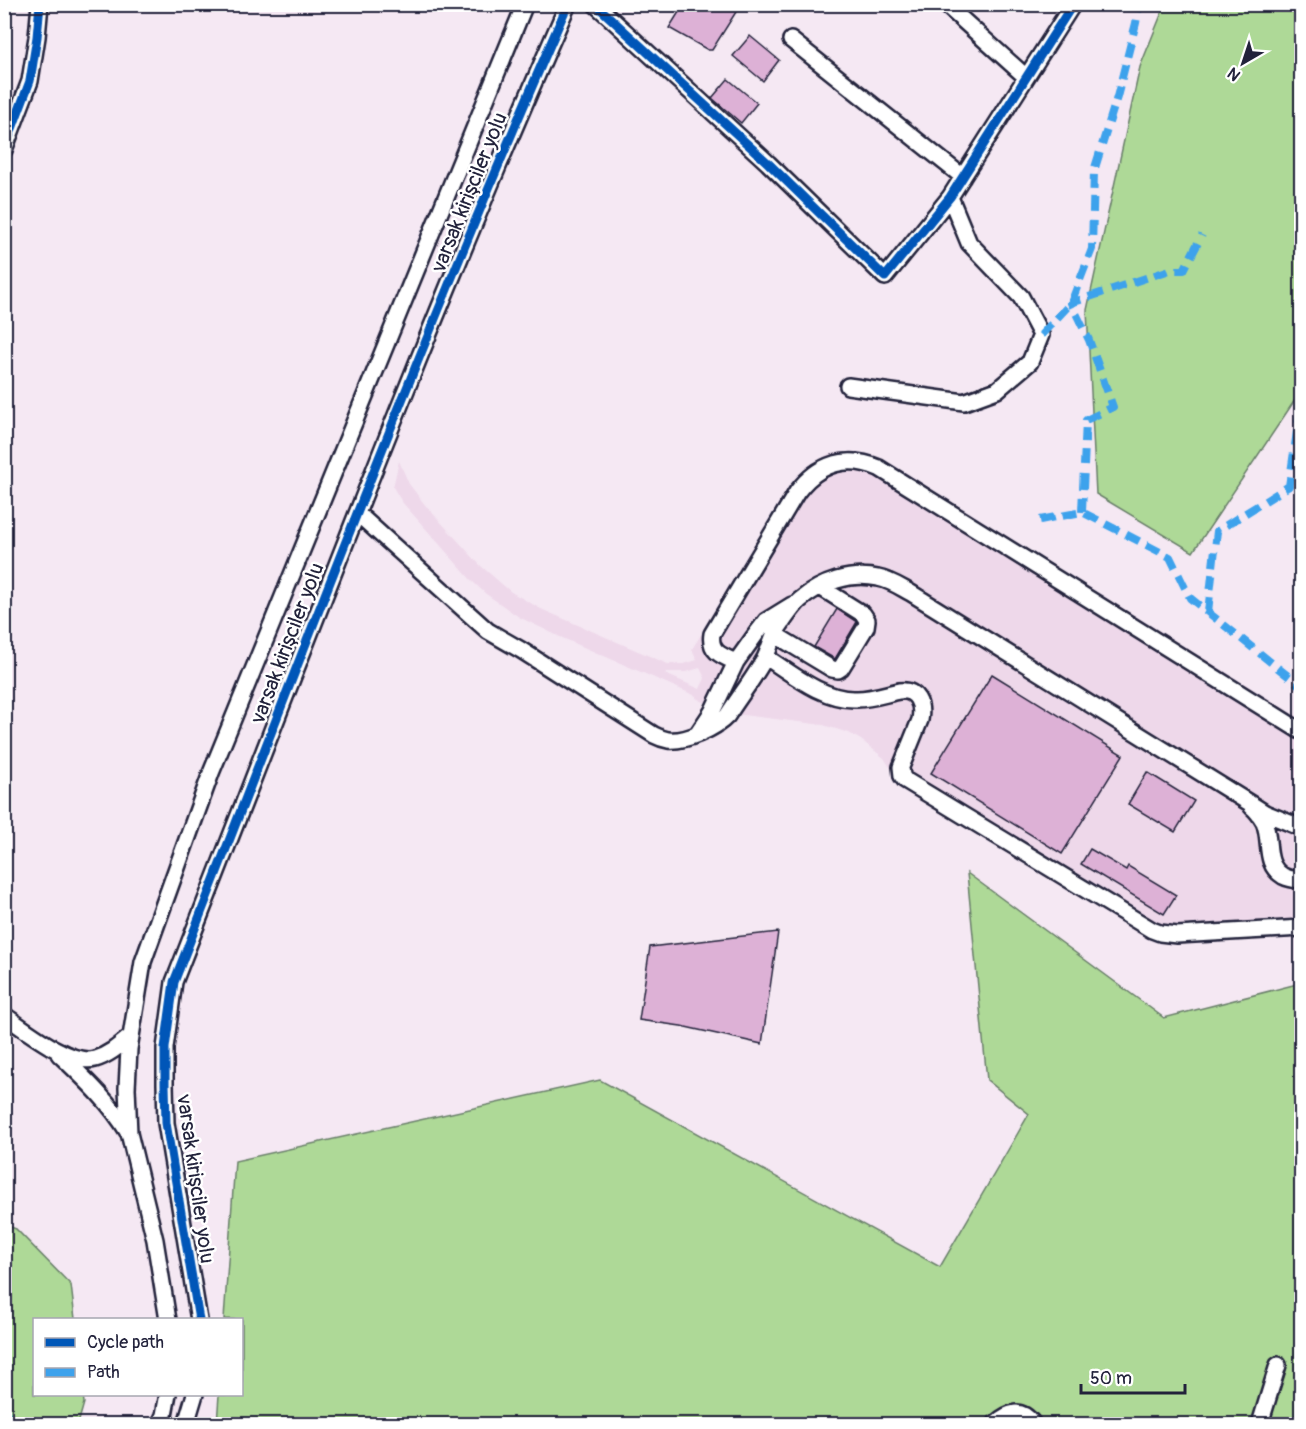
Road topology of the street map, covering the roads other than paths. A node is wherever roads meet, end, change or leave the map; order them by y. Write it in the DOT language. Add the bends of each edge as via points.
graph roads {
  1 [pos="40,4"];
  2 [pos="525,4"];
  3 [pos="568,4"];
  4 [pos="595,4"];
  5 [pos="945,4"];
  6 [pos="1073,4"];
  7 [pos="791,40"];
  8 [pos="1026,77"];
  9 [pos="16,119"];
  10 [pos="4,133"];
  11 [pos="4,150"];
  12 [pos="963,177"];
  13 [pos="950,197"];
  14 [pos="848,386"];
  15 [pos="357,513"];
  16 [pos="820,587"];
  17 [pos="800,600"];
  18 [pos="774,634"];
  19 [pos="766,657"];
  20 [pos="736,662"];
  21 [pos="1302,732"];
  22 [pos="698,734"];
  23 [pos="1251,804"];
  24 [pos="1302,828"];
  25 [pos="1302,879"];
  26 [pos="1302,928"];
  27 [pos="4,1015"];
  28 [pos="131,1036"];
  29 [pos="52,1048"];
  30 [pos="129,1133"];
  31 [pos="168,1318"];
  32 [pos="199,1318"];
  33 [pos="1278,1365"];
  34 [pos="168,1396"];
  35 [pos="195,1396"];
  36 [pos="160,1425"];
  37 [pos="186,1425"];
  38 [pos="995,1425"];
  39 [pos="1033,1425"];
  40 [pos="1260,1425"];
  1 -- 9 [label="street" via="30,81"];
  2 -- 28 [label="street, varsak kirişciler yolu" via="211,773 143,962"];
  3 -- 15 [label="street, varsak kirişciler yolu"];
  4 -- 13 [label="street" via="768,163 885,278"];
  5 -- 8 [label="street"];
  6 -- 8 [label="street"];
  7 -- 12 [label="street"];
  8 -- 12 [label="street"];
  9 -- 10 [label="street"];
  9 -- 11 [label="street"];
  12 -- 13 [label="street"];
  13 -- 14 [label="street" via="969,243 1020,297 1041,336 1030,362 997,390 964,402"];
  15 -- 22 [label="street" via="488,631 654,735 677,740"];
  15 -- 32 [label="street, varsak kirişciler yolu" via="174,982 165,1048 166,1123"];
  16 -- 17 [label="street"];
  16 -- 18 [label="street" via="867,620 841,668 832,669"];
  16 -- 23 [label="street" via="851,576 894,583"];
  17 -- 18 [label="street"];
  17 -- 20 [label="street" via="766,621"];
  18 -- 19 [label="street"];
  19 -- 22 [label="street" via="727,716"];
  19 -- 26 [label="street" via="835,696 856,699 898,691 912,693 920,703 921,713 901,767 905,780 1152,930 1177,935"];
  20 -- 21 [label="street" via="715,650 712,634 804,483 825,466 856,461 879,468"];
  20 -- 22 [label="street"];
  23 -- 24 [label="street"];
  23 -- 25 [label="street" via="1264,822 1271,864 1289,879"];
  27 -- 29 [label="street"];
  28 -- 29 [label="street" via="108,1055 93,1060 71,1057"];
  28 -- 30 [label="street, varsak kirişciler yolu"];
  29 -- 30 [label="street" via="116,1112"];
  30 -- 31 [label="street, varsak kirişciler yolu" via="155,1240"];
  33 -- 40 [label="street"];
  34 -- 36 [label="street"];
  35 -- 37 [label="street"];
  38 -- 39 [label="street" via="1005,1416 1018,1413"];
}
